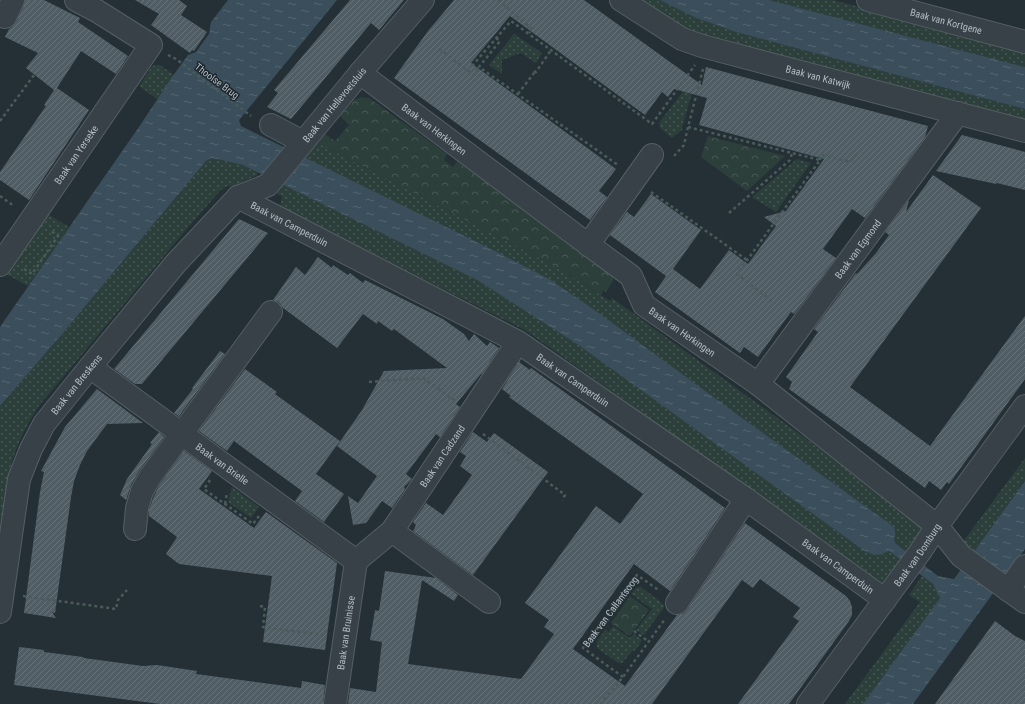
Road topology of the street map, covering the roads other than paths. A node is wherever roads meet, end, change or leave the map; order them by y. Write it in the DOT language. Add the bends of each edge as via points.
graph roads {
  1 [pos="76,0"];
  2 [pos="423,0"];
  3 [pos="621,0"];
  4 [pos="868,0"];
  5 [pos="100,6"];
  6 [pos="1025,42"];
  7 [pos="360,73"];
  8 [pos="958,114"];
  9 [pos="271,126"];
  10 [pos="1025,131"];
  11 [pos="303,142"];
  12 [pos="661,158"];
  13 [pos="238,197"];
  14 [pos="588,245"];
  15 [pos="0,265"];
  16 [pos="271,312"];
  17 [pos="518,342"];
  18 [pos="90,367"];
  19 [pos="758,384"];
  20 [pos="1025,406"];
  21 [pos="182,435"];
  22 [pos="746,499"];
  23 [pos="937,526"];
  24 [pos="135,529"];
  25 [pos="392,531"];
  26 [pos="356,561"];
  27 [pos="1025,566"];
  28 [pos="1012,593"];
  29 [pos="1,599"];
  30 [pos="886,600"];
  31 [pos="489,602"];
  32 [pos="677,603"];
  33 [pos="335,704"];
  34 [pos="808,704"];
  1 -- 5 [label="street"];
  2 -- 7 [label="street, Baak van Hellevoetsluis"];
  3 -- 8 [label="street, Baak van Katwijk" via="682,39"];
  4 -- 6 [label="street, Baak van Kortgene"];
  5 -- 15 [label="street, Baak van Yerseke" via="151,45"];
  7 -- 11 [label="street, Baak van Hellevoetsluis"];
  7 -- 14 [label="street, Baak van Herkingen"];
  8 -- 10 [label="street, Baak van Katwijk"];
  8 -- 19 [label="street, Baak van Egmond"];
  9 -- 11 [label="street"];
  11 -- 13 [label="street, Baak van Hellevoetsluis" via="268,185"];
  12 -- 14 [label="street"];
  13 -- 17 [label="street, Baak van Camperduin"];
  13 -- 18 [label="street, Baak van Breskens" via="176,263"];
  14 -- 19 [label="street, Baak van Herkingen" via="631,276 644,305"];
  16 -- 21 [label="street"];
  17 -- 22 [label="street, Baak van Camperduin"];
  17 -- 25 [label="street, Baak van Cadzand"];
  18 -- 21 [label="street, Baak van Brielle"];
  18 -- 29 [label="street, Baak van Breskens" via="44,424 18,478"];
  19 -- 23 [label="street, Baak van Herkingen"];
  20 -- 23 [label="street, Baak van Domburg"];
  21 -- 24 [label="street" via="142,491"];
  21 -- 26 [label="street, Baak van Brielle"];
  22 -- 30 [label="street, Baak van Camperduin"];
  22 -- 32 [label="street"];
  23 -- 28 [label="street, Baak van Herkingen" via="961,556"];
  23 -- 30 [label="street, Baak van Domburg"];
  25 -- 26 [label="street, Baak van Cadzand"];
  25 -- 31 [label="street"];
  26 -- 33 [label="street, Baak van Bruinisse"];
  27 -- 28 [label="street"];
  30 -- 34 [label="street, Baak van Domburg"];
}
